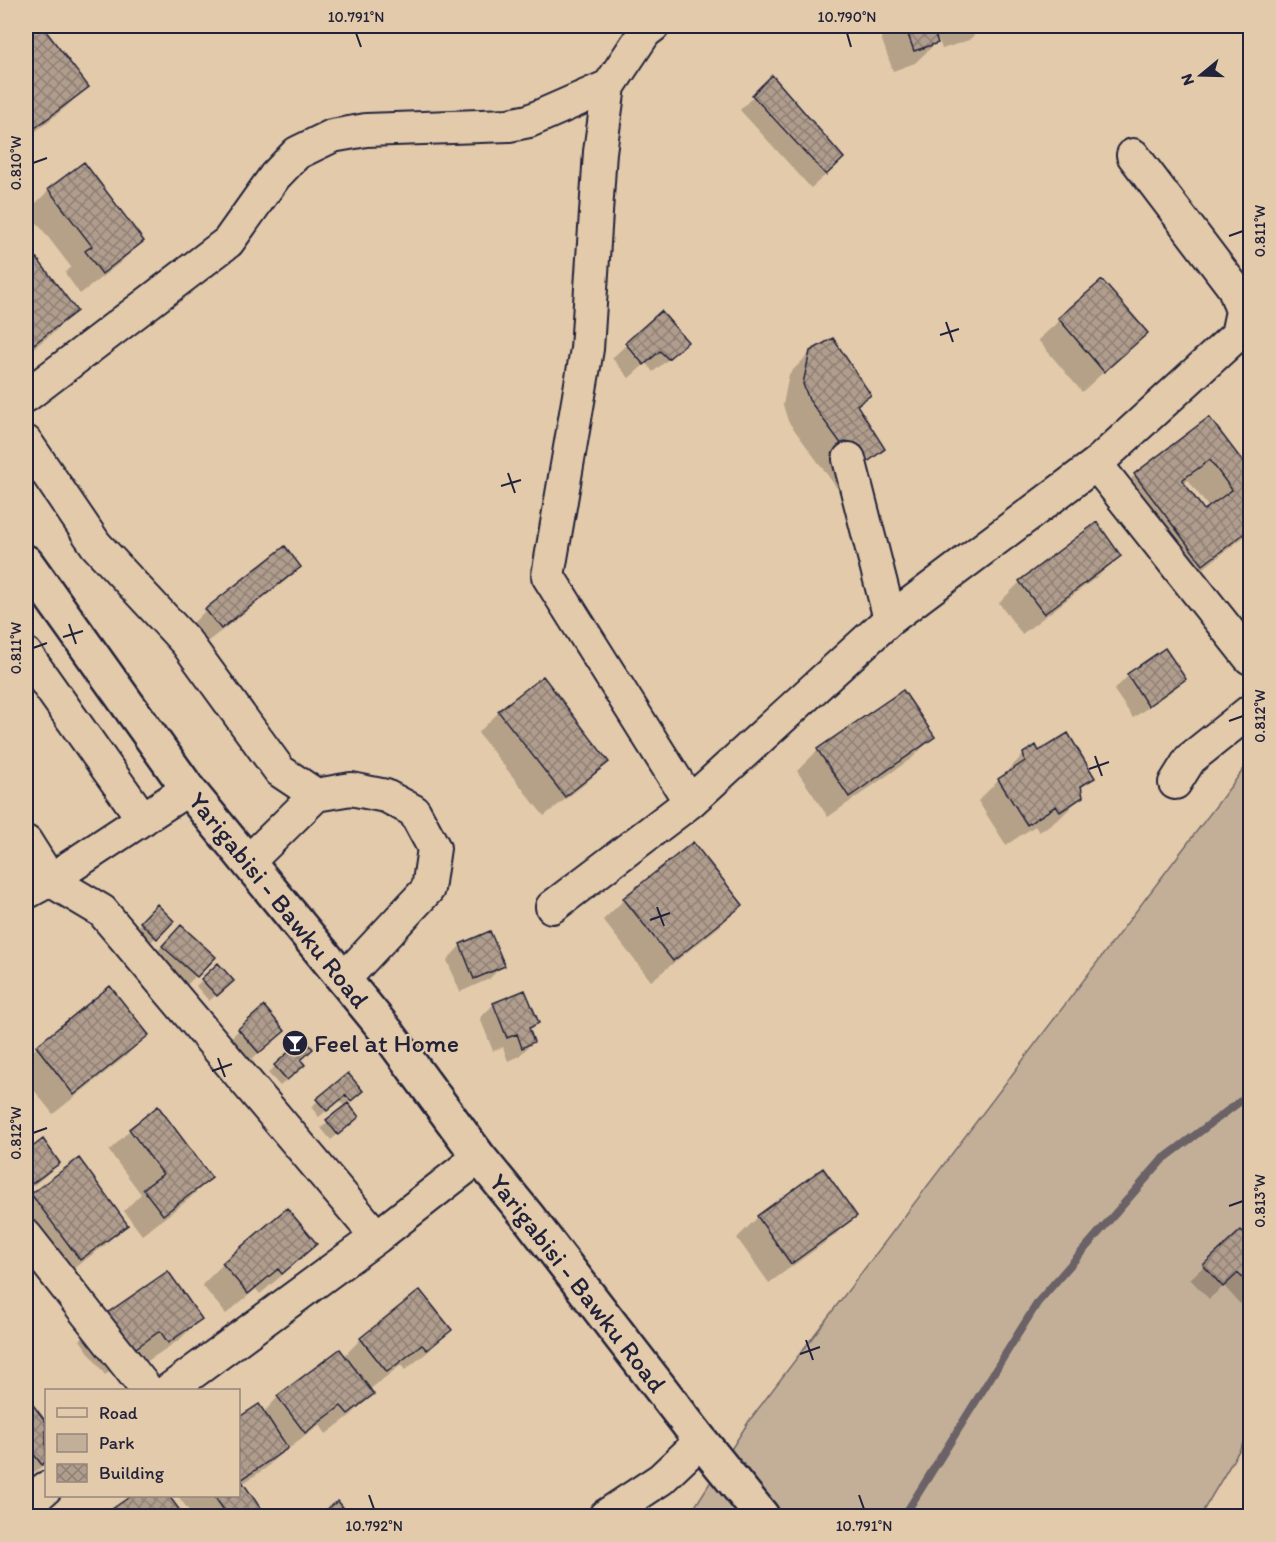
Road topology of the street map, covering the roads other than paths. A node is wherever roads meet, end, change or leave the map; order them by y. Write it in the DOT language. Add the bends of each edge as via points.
graph roads {
  1 [pos="653,26"];
  2 [pos="609,86"];
  3 [pos="1133,154"];
  4 [pos="26,396"];
  5 [pos="26,442"];
  6 [pos="849,459"];
  7 [pos="1096,464"];
  8 [pos="26,562"];
  9 [pos="890,619"];
  10 [pos="26,654"];
  11 [pos="1251,658"];
  12 [pos="1251,711"];
  13 [pos="1174,783"];
  14 [pos="188,789"];
  15 [pos="316,795"];
  16 [pos="690,802"];
  17 [pos="143,819"];
  18 [pos="26,842"];
  19 [pos="248,862"];
  20 [pos="38,887"];
  21 [pos="552,907"];
  22 [pos="344,979"];
  23 [pos="479,1157"];
  24 [pos="26,1236"];
  25 [pos="377,1237"];
  26 [pos="146,1389"];
  27 [pos="170,1389"];
  28 [pos="700,1441"];
  29 [pos="45,1489"];
  30 [pos="26,1505"];
  31 [pos="605,1516"];
  32 [pos="762,1516"];
  1 -- 2 [label="street"];
  2 -- 4 [label="street" via="529,122 366,130 332,136 297,153 275,176 228,242"];
  2 -- 16 [label="street" via="600,152 587,349 548,576"];
  3 -- 7 [label="street" via="1234,288 1242,311 1237,335"];
  5 -- 15 [label="street" via="96,545 186,642 280,771"];
  6 -- 9 [label="street"];
  7 -- 9 [label="street"];
  7 -- 11 [label="street"];
  8 -- 14 [label="highway, Yarigabisi - Bawku Road"];
  9 -- 16 [label="street"];
  10 -- 17 [label="street"];
  12 -- 13 [label="street" via="1190,759"];
  14 -- 17 [label="street"];
  14 -- 19 [label="highway, Yarigabisi - Bawku Road"];
  15 -- 19 [label="street"];
  15 -- 22 [label="street" via="351,789 386,796 414,811 434,848 428,889"];
  16 -- 21 [label="street"];
  17 -- 20 [label="street"];
  18 -- 20 [label="street"];
  19 -- 22 [label="highway, Yarigabisi - Bawku Road"];
  20 -- 25 [label="street" via="102,911"];
  22 -- 23 [label="highway, Yarigabisi - Bawku Road"];
  23 -- 25 [label="street"];
  23 -- 28 [label="highway, Yarigabisi - Bawku Road"];
  24 -- 26 [label="street"];
  25 -- 27 [label="street"];
  28 -- 31 [label="street" via="661,1479"];
  28 -- 32 [label="highway, Yarigabisi - Bawku Road"];
  29 -- 30 [label="street"];
}
